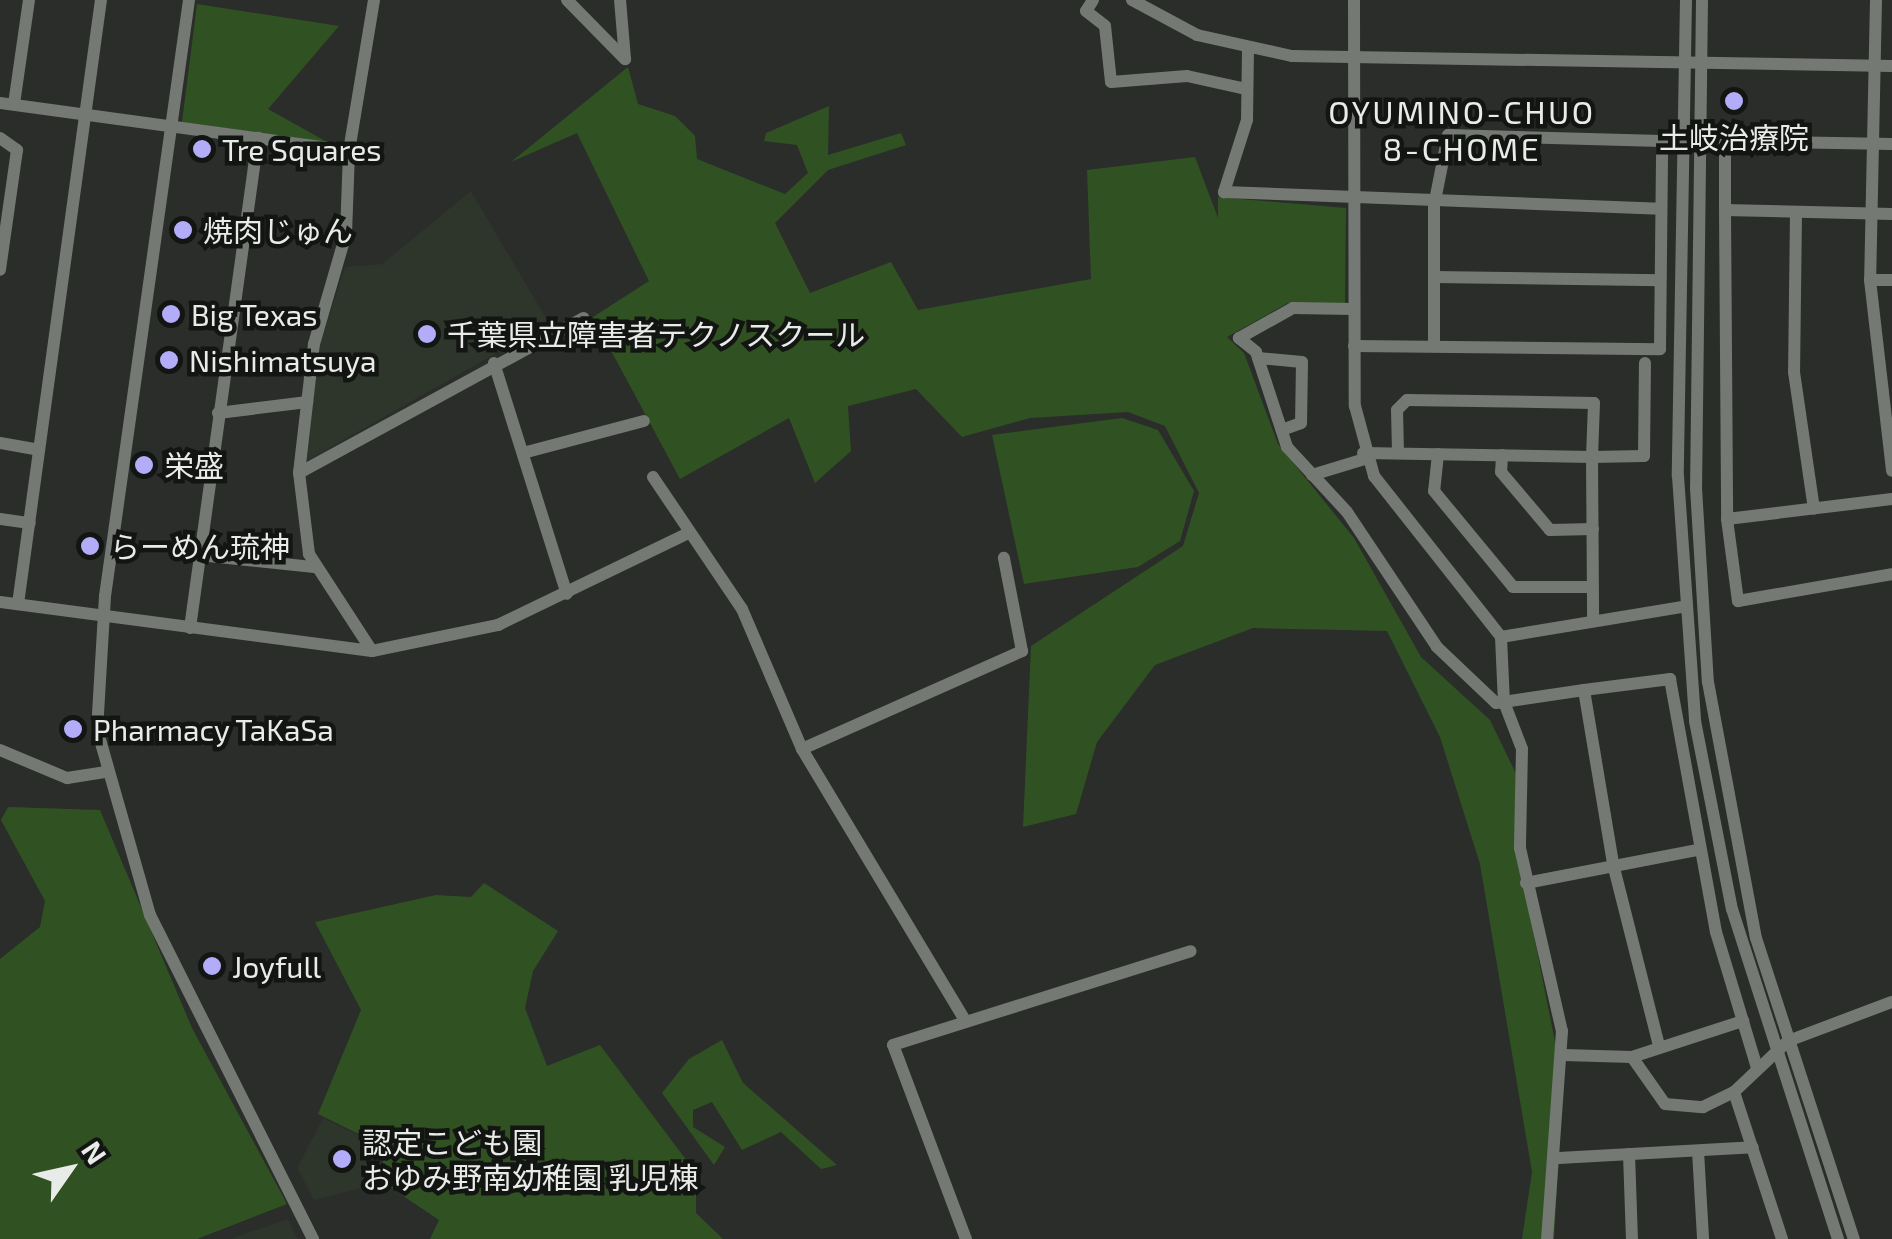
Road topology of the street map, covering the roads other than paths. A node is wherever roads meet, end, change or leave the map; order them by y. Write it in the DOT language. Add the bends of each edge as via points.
graph roads {
  1 [pos="29,0"];
  2 [pos="101,0"];
  3 [pos="189,0"];
  4 [pos="374,0"];
  5 [pos="567,0"];
  6 [pos="620,0"];
  7 [pos="1093,0"];
  8 [pos="1354,0"];
  9 [pos="1686,0"];
  10 [pos="1702,0"];
  11 [pos="1876,0"];
  12 [pos="1135,1"];
  13 [pos="1248,49"];
  14 [pos="1354,58"];
  15 [pos="1684,60"];
  16 [pos="1701,60"];
  17 [pos="1875,64"];
  18 [pos="1892,66"];
  19 [pos="1246,89"];
  20 [pos="7,103"];
  21 [pos="85,116"];
  22 [pos="170,128"];
  23 [pos="0,138"];
  24 [pos="258,138"];
  25 [pos="1872,144"];
  26 [pos="1892,144"];
  27 [pos="349,150"];
  28 [pos="1355,204"];
  29 [pos="1434,206"];
  30 [pos="1660,209"];
  31 [pos="1725,210"];
  32 [pos="1796,213"];
  33 [pos="1871,213"];
  34 [pos="1892,214"];
  35 [pos="2,246"];
  36 [pos="0,270"];
  37 [pos="1434,277"];
  38 [pos="1660,280"];
  39 [pos="1870,280"];
  40 [pos="1892,280"];
  41 [pos="1352,309"];
  42 [pos="583,318"];
  43 [pos="1354,346"];
  44 [pos="1434,346"];
  45 [pos="1258,358"];
  46 [pos="494,363"];
  47 [pos="1644,363"];
  48 [pos="307,402"];
  49 [pos="218,413"];
  50 [pos="644,421"];
  51 [pos="1282,430"];
  52 [pos="0,443"];
  53 [pos="38,450"];
  54 [pos="523,453"];
  55 [pos="1398,453"];
  56 [pos="1438,454"];
  57 [pos="1502,455"];
  58 [pos="1364,456"];
  59 [pos="1592,456"];
  60 [pos="1892,471"];
  61 [pos="300,473"];
  62 [pos="1312,475"];
  63 [pos="653,478"];
  64 [pos="1892,499"];
  65 [pos="1814,509"];
  66 [pos="0,519"];
  67 [pos="1726,519"];
  68 [pos="30,523"];
  69 [pos="1593,529"];
  70 [pos="686,534"];
  71 [pos="199,554"];
  72 [pos="1004,558"];
  73 [pos="314,566"];
  74 [pos="1892,574"];
  75 [pos="1591,587"];
  76 [pos="567,594"];
  77 [pos="0,602"];
  78 [pos="18,604"];
  79 [pos="1683,608"];
  80 [pos="102,617"];
  81 [pos="1593,619"];
  82 [pos="190,628"];
  83 [pos="1500,637"];
  84 [pos="372,651"];
  85 [pos="1584,690"];
  86 [pos="1504,702"];
  87 [pos="802,749"];
  88 [pos="0,750"];
  89 [pos="105,772"];
  90 [pos="1698,850"];
  91 [pos="1613,864"];
  92 [pos="1526,882"];
  93 [pos="1190,951"];
  94 [pos="1892,1002"];
  95 [pos="1742,1021"];
  96 [pos="966,1022"];
  97 [pos="1788,1041"];
  98 [pos="1659,1046"];
  99 [pos="1774,1052"];
  100 [pos="1563,1055"];
  101 [pos="1632,1056"];
  102 [pos="1757,1068"];
  103 [pos="1734,1092"];
  104 [pos="1753,1147"];
  105 [pos="1698,1151"];
  106 [pos="1628,1154"];
  107 [pos="1559,1158"];
  108 [pos="313,1239"];
  109 [pos="966,1239"];
  110 [pos="1547,1239"];
  111 [pos="1632,1239"];
  112 [pos="1703,1239"];
  113 [pos="1782,1239"];
  114 [pos="1838,1239"];
  115 [pos="1854,1239"];
  1 -- 20 [label="street"];
  2 -- 21 [label="street"];
  3 -- 22 [label="street"];
  4 -- 27 [label="street"];
  5 -- 6 [label="street" via="625,59"];
  7 -- 19 [label="street" via="1086,10 1105,26 1111,82 1186,76"];
  8 -- 14 [label="street"];
  9 -- 15 [label="street"];
  10 -- 16 [label="street"];
  11 -- 17 [label="street"];
  12 -- 13 [label="street"];
  13 -- 14 [label="street"];
  13 -- 19 [label="street"];
  14 -- 15 [label="street"];
  14 -- 28 [label="street"];
  15 -- 16 [label="street"];
  15 -- 79 [label="street"];
  16 -- 17 [label="street"];
  16 -- 97 [label="street" via="1699,606 1733,835"];
  17 -- 18 [label="street"];
  17 -- 25 [label="street"];
  19 -- 28 [label="street" via="1247,120 1224,192"];
  20 -- 21 [label="street"];
  21 -- 22 [label="street"];
  21 -- 53 [label="street"];
  22 -- 24 [label="street"];
  22 -- 80 [label="street"];
  23 -- 35 [label="street" via="18,150"];
  24 -- 27 [label="street"];
  24 -- 49 [label="street"];
  25 -- 26 [label="street"];
  25 -- 31 [label="street" via="1725,141"];
  25 -- 33 [label="street"];
  27 -- 48 [label="street" via="346,234 324,298"];
  28 -- 29 [label="street"];
  28 -- 41 [label="street"];
  29 -- 30 [label="street"];
  29 -- 30 [label="street" via="1448,135 1662,141"];
  29 -- 37 [label="street"];
  30 -- 38 [label="street"];
  31 -- 32 [label="street"];
  31 -- 67 [label="street"];
  32 -- 33 [label="street"];
  32 -- 65 [label="street" via="1794,372"];
  33 -- 34 [label="street"];
  33 -- 39 [label="street"];
  35 -- 36 [label="street"];
  37 -- 38 [label="street"];
  37 -- 44 [label="street"];
  38 -- 44 [label="street" via="1660,349"];
  39 -- 40 [label="street"];
  39 -- 60 [label="street"];
  41 -- 43 [label="street"];
  41 -- 45 [label="street" via="1293,308 1239,334"];
  42 -- 46 [label="street"];
  43 -- 44 [label="street"];
  43 -- 58 [label="street"];
  45 -- 51 [label="street"];
  45 -- 51 [label="street" via="1302,362 1301,423"];
  46 -- 54 [label="street"];
  46 -- 61 [label="street"];
  47 -- 59 [label="street" via="1644,456"];
  48 -- 49 [label="street"];
  48 -- 61 [label="street"];
  49 -- 71 [label="street"];
  50 -- 54 [label="street"];
  51 -- 62 [label="street"];
  52 -- 53 [label="street"];
  53 -- 68 [label="street"];
  54 -- 76 [label="street"];
  55 -- 56 [label="street"];
  55 -- 58 [label="street"];
  55 -- 59 [label="street" via="1398,410 1407,400 1594,403"];
  56 -- 57 [label="street"];
  56 -- 75 [label="street" via="1434,491 1513,587"];
  57 -- 59 [label="street"];
  57 -- 69 [label="street" via="1502,472 1550,530"];
  58 -- 62 [label="street"];
  58 -- 83 [label="street"];
  59 -- 69 [label="street"];
  61 -- 73 [label="street"];
  62 -- 86 [label="street" via="1436,647"];
  63 -- 70 [label="street"];
  64 -- 65 [label="street"];
  65 -- 67 [label="street"];
  66 -- 68 [label="street"];
  67 -- 74 [label="street" via="1738,601"];
  68 -- 78 [label="street"];
  69 -- 75 [label="street"];
  70 -- 76 [label="street"];
  70 -- 87 [label="street" via="742,609"];
  71 -- 73 [label="street"];
  71 -- 82 [label="street"];
  72 -- 87 [label="street" via="1022,651"];
  73 -- 84 [label="street"];
  75 -- 81 [label="street"];
  76 -- 84 [label="street" via="498,625"];
  77 -- 78 [label="street"];
  78 -- 80 [label="street"];
  79 -- 81 [label="street"];
  79 -- 99 [label="street" via="1716,839"];
  80 -- 82 [label="street"];
  80 -- 89 [label="street" via="97,728"];
  81 -- 83 [label="street"];
  82 -- 84 [label="street"];
  83 -- 86 [label="street"];
  85 -- 86 [label="street"];
  85 -- 90 [label="street" via="1670,679"];
  85 -- 91 [label="street"];
  86 -- 92 [label="street" via="1522,749"];
  87 -- 96 [label="street"];
  88 -- 89 [label="street" via="66,778"];
  89 -- 108 [label="street" via="150,915"];
  90 -- 91 [label="street"];
  90 -- 95 [label="street"];
  91 -- 92 [label="street"];
  91 -- 98 [label="street"];
  92 -- 100 [label="street"];
  93 -- 96 [label="street"];
  94 -- 97 [label="street"];
  95 -- 98 [label="street"];
  95 -- 102 [label="street"];
  96 -- 109 [label="street" via="890,1051"];
  97 -- 99 [label="street"];
  97 -- 115 [label="street"];
  98 -- 101 [label="street"];
  99 -- 102 [label="street"];
  99 -- 114 [label="street"];
  100 -- 101 [label="street"];
  100 -- 107 [label="street"];
  101 -- 103 [label="street" via="1665,1104 1702,1107"];
  102 -- 103 [label="street"];
  103 -- 104 [label="street"];
  104 -- 105 [label="street"];
  104 -- 113 [label="street"];
  105 -- 106 [label="street"];
  105 -- 112 [label="street"];
  106 -- 107 [label="street"];
  106 -- 111 [label="street"];
  107 -- 110 [label="street"];
}
